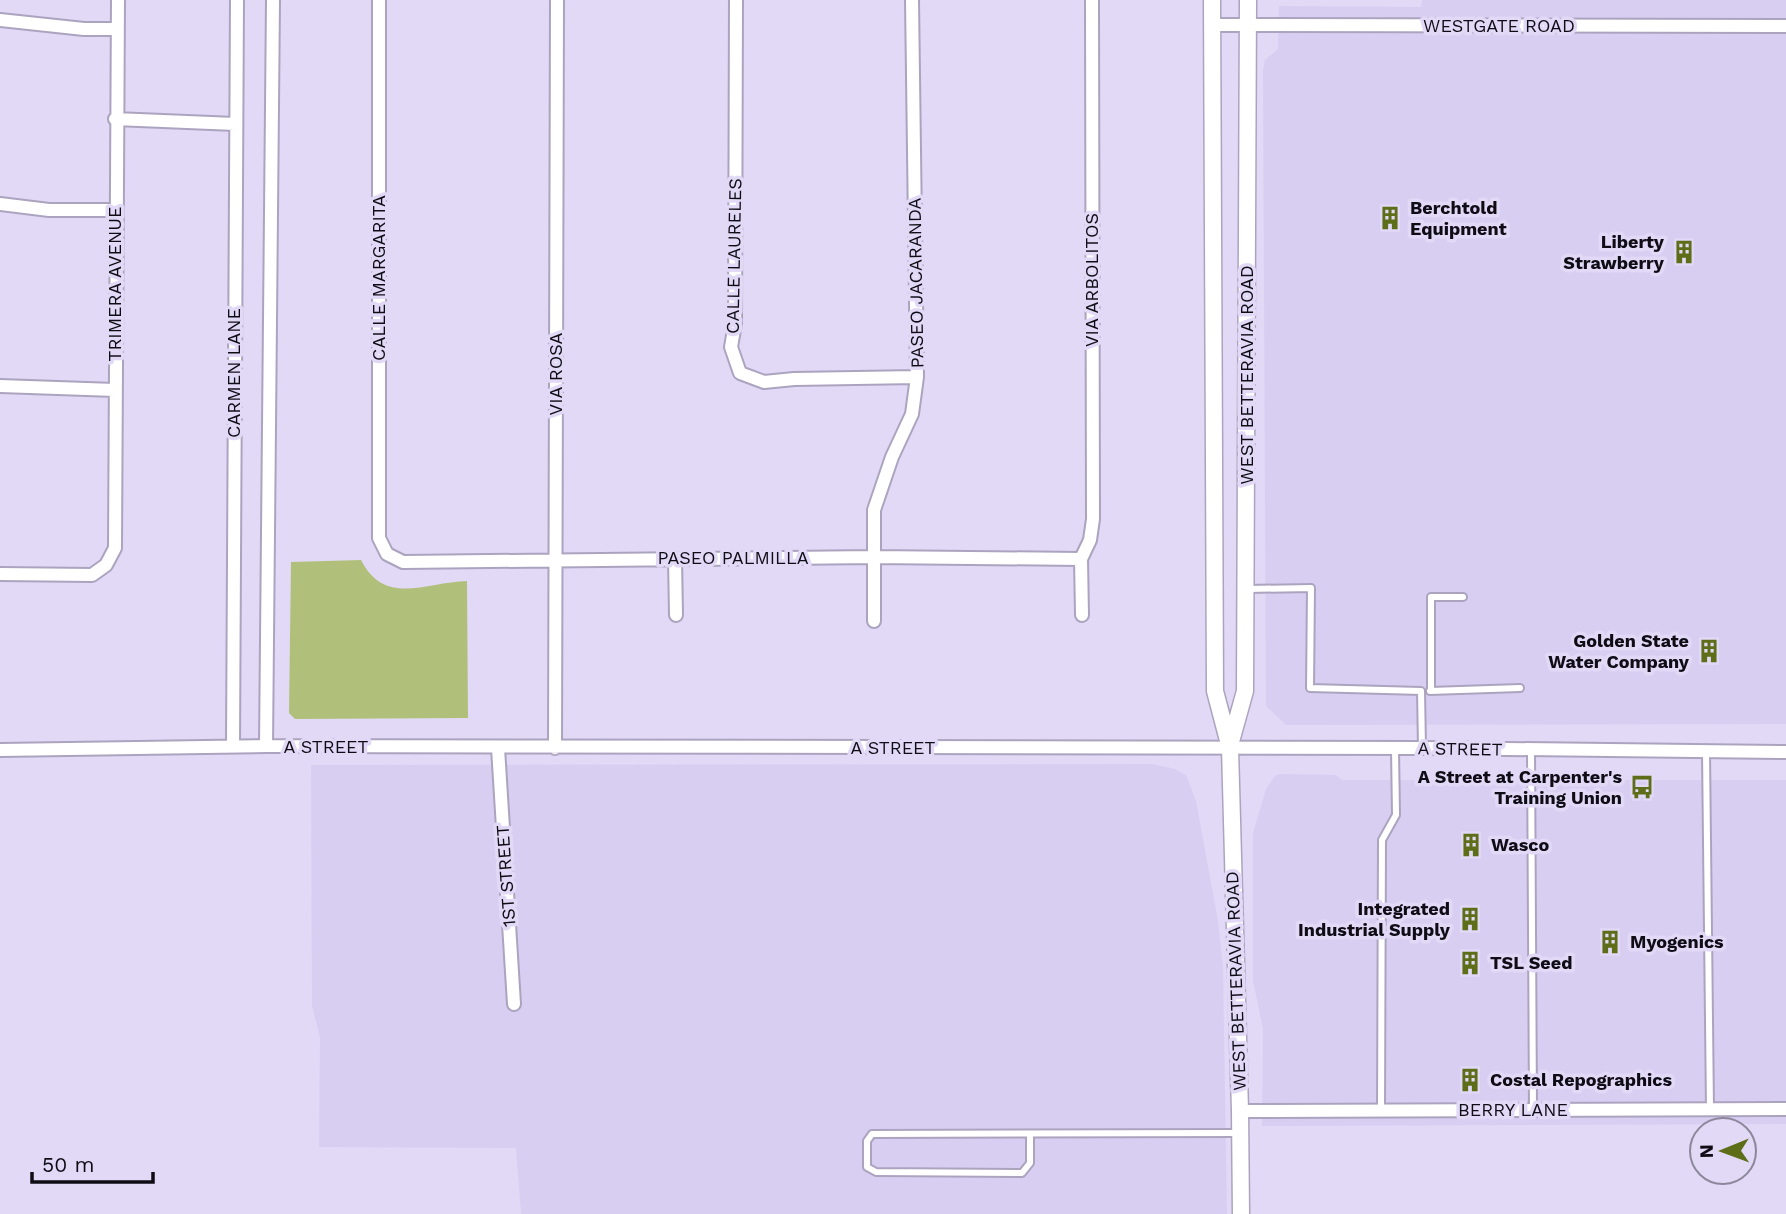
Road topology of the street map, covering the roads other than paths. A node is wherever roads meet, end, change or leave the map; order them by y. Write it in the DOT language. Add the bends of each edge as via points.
graph roads {
  1 [pos="118,0"];
  2 [pos="237,0"];
  3 [pos="273,0"];
  4 [pos="379,0"];
  5 [pos="557,0"];
  6 [pos="736,0"];
  7 [pos="912,0"];
  8 [pos="1091,0"];
  9 [pos="1212,0"];
  10 [pos="1248,0"];
  11 [pos="0,20"];
  12 [pos="1212,25"];
  13 [pos="1248,25"];
  14 [pos="1786,26"];
  15 [pos="117,29"];
  16 [pos="115,119"];
  17 [pos="235,124"];
  18 [pos="0,204"];
  19 [pos="116,210"];
  20 [pos="917,377"];
  21 [pos="0,386"];
  22 [pos="115,390"];
  23 [pos="387,554"];
  24 [pos="874,557"];
  25 [pos="675,559"];
  26 [pos="1081,559"];
  27 [pos="556,560"];
  28 [pos="0,574"];
  29 [pos="1245,589"];
  30 [pos="1463,597"];
  31 [pos="676,615"];
  32 [pos="1082,615"];
  33 [pos="874,621"];
  34 [pos="1520,688"];
  35 [pos="1421,691"];
  36 [pos="1431,691"];
  37 [pos="233,746"];
  38 [pos="266,746"];
  39 [pos="498,748"];
  40 [pos="555,748"];
  41 [pos="1230,748"];
  42 [pos="1422,748"];
  43 [pos="1395,749"];
  44 [pos="0,750"];
  45 [pos="1531,750"];
  46 [pos="1706,751"];
  47 [pos="1786,752"];
  48 [pos="514,1004"];
  49 [pos="1786,1109"];
  50 [pos="1533,1110"];
  51 [pos="1710,1110"];
  52 [pos="1240,1111"];
  53 [pos="1381,1111"];
  54 [pos="1240,1133"];
  55 [pos="1030,1134"];
  56 [pos="1241,1214"];
  1 -- 15 [label="street, TRIMERA AVENUE"];
  2 -- 17 [label="street, CARMEN LANE"];
  3 -- 38 [label="street, CARMEN LANE"];
  4 -- 23 [label="street, CALLE MARGARITA" via="379,538"];
  5 -- 27 [label="street, VIA ROSA"];
  6 -- 20 [label="street, CALLE LAURELES" via="735,324 731,347 740,373 765,382"];
  7 -- 20 [label="street, PASEO JACARANDA"];
  8 -- 26 [label="street, VIA ARBOLITOS" via="1093,519"];
  9 -- 12 [label="street, WEST BETTERAVIA ROAD"];
  10 -- 13 [label="street, WEST BETTERAVIA ROAD"];
  11 -- 15 [label="street"];
  12 -- 13 [label="street, WESTGATE ROAD"];
  12 -- 41 [label="street, WEST BETTERAVIA ROAD" via="1215,691"];
  13 -- 14 [label="street, WESTGATE ROAD"];
  13 -- 29 [label="street, WEST BETTERAVIA ROAD"];
  15 -- 16 [label="street, TRIMERA AVENUE"];
  16 -- 17 [label="street"];
  16 -- 19 [label="street, TRIMERA AVENUE"];
  17 -- 37 [label="street, CARMEN LANE"];
  18 -- 19 [label="street"];
  19 -- 22 [label="street, TRIMERA AVENUE"];
  20 -- 24 [label="street, PASEO JACARANDA" via="912,414 891,457 874,510"];
  21 -- 22 [label="street"];
  22 -- 28 [label="street, TRIMERA AVENUE" via="117,527 115,548 106,565 92,575"];
  23 -- 27 [label="street, PASEO PALMILLA" via="403,562"];
  24 -- 25 [label="street, PASEO PALMILLA"];
  24 -- 26 [label="street, PASEO PALMILLA"];
  24 -- 33 [label="street, PASEO JACARANDA"];
  25 -- 27 [label="street, PASEO PALMILLA"];
  25 -- 31 [label="street"];
  26 -- 32 [label="street, VIA ARBOLITOS"];
  27 -- 40 [label="street, VIA ROSA"];
  29 -- 35 [label="lane" via="1311,588 1310,688"];
  29 -- 41 [label="street, WEST BETTERAVIA ROAD" via="1245,691"];
  30 -- 36 [label="lane" via="1431,597"];
  34 -- 36 [label="lane"];
  35 -- 36 [label="lane"];
  35 -- 42 [label="lane"];
  37 -- 38 [label="street, A STREET"];
  37 -- 44 [label="street, A STREET"];
  38 -- 39 [label="street, A STREET"];
  39 -- 40 [label="street, A STREET"];
  39 -- 48 [label="street, 1ST STREET"];
  40 -- 41 [label="street, A STREET"];
  41 -- 43 [label="street, A STREET"];
  41 -- 52 [label="street, WEST BETTERAVIA ROAD"];
  42 -- 43 [label="street, A STREET"];
  42 -- 45 [label="street, A STREET"];
  43 -- 53 [label="lane" via="1396,816 1382,840"];
  45 -- 46 [label="street, A STREET"];
  45 -- 50 [label="lane"];
  46 -- 47 [label="street, A STREET"];
  46 -- 51 [label="lane"];
  49 -- 51 [label="street, BERRY LANE"];
  50 -- 51 [label="street, BERRY LANE"];
  50 -- 53 [label="street, BERRY LANE"];
  52 -- 53 [label="street, BERRY LANE"];
  52 -- 54 [label="street, WEST BETTERAVIA ROAD"];
  54 -- 55 [label="lane"];
  54 -- 56 [label="street, WEST BETTERAVIA ROAD"];
  55 -- 55 [label="lane" via="872,1134 867,1141 866,1167 876,1172 1023,1173 1030,1163"];
}
